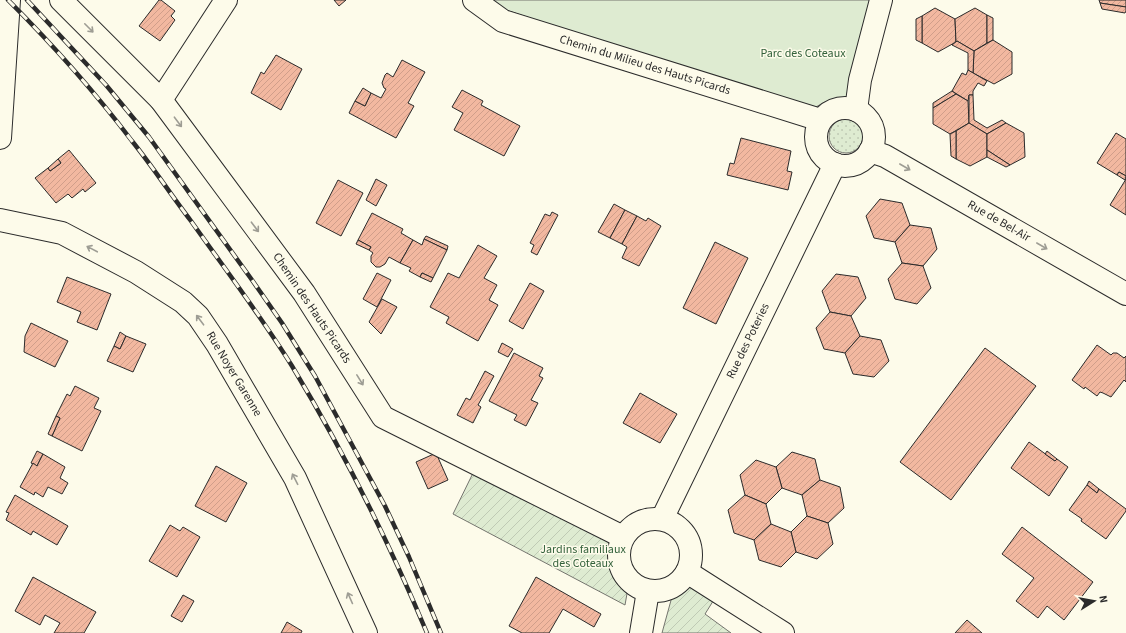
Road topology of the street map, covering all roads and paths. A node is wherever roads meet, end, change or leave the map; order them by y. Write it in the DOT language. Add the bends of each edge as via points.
graph roads {
  1 [pos="9,0"];
  2 [pos="61,0"];
  3 [pos="226,0"];
  4 [pos="474,0"];
  5 [pos="881,0"];
  6 [pos="161,100"];
  7 [pos="856,110"];
  8 [pos="818,124"];
  9 [pos="0,138"];
  10 [pos="870,151"];
  11 [pos="834,164"];
  12 [pos="0,220"];
  13 [pos="1126,294"];
  14 [pos="662,519"];
  15 [pos="623,537"];
  16 [pos="687,572"];
  17 [pos="648,591"];
  18 [pos="366,633"];
  19 [pos="641,633"];
  20 [pos="783,633"];
  1 -- 9 [label="street"];
  2 -- 6 [label="street, Chemin des Hauts Picards, one-way"];
  3 -- 6 [label="street"];
  4 -- 8 [label="street, Chemin du Milieu des Hauts Picards" via="503,20 814,118"];
  5 -- 7 [label="street" via="860,80"];
  6 -- 15 [label="street, Chemin des Hauts Picards, one-way" via="304,293 382,417"];
  7 -- 8 [label="street" via="839,108 830,111"];
  7 -- 10 [label="street" via="870,123 873,142"];
  8 -- 11 [label="street" via="816,134 820,152"];
  10 -- 11 [label="street" via="851,165"];
  10 -- 13 [label="street, Rue de Bel-Air, one-way" via="885,156"];
  11 -- 14 [label="street, Rue des Poteries"];
  18 -- 12 [label="street, Rue Noyer Garenne, one-way" via="295,478 198,316 183,302 142,276 62,233"];
  14 -- 15 [label="street" via="639,522"];
  14 -- 16 [label="street" via="673,523 688,539 691,562"];
  15 -- 17 [label="street" via="619,548 622,570 628,580"];
  16 -- 17 [label="street" via="671,588"];
  16 -- 20 [label="street"];
  17 -- 19 [label="street"];
}
